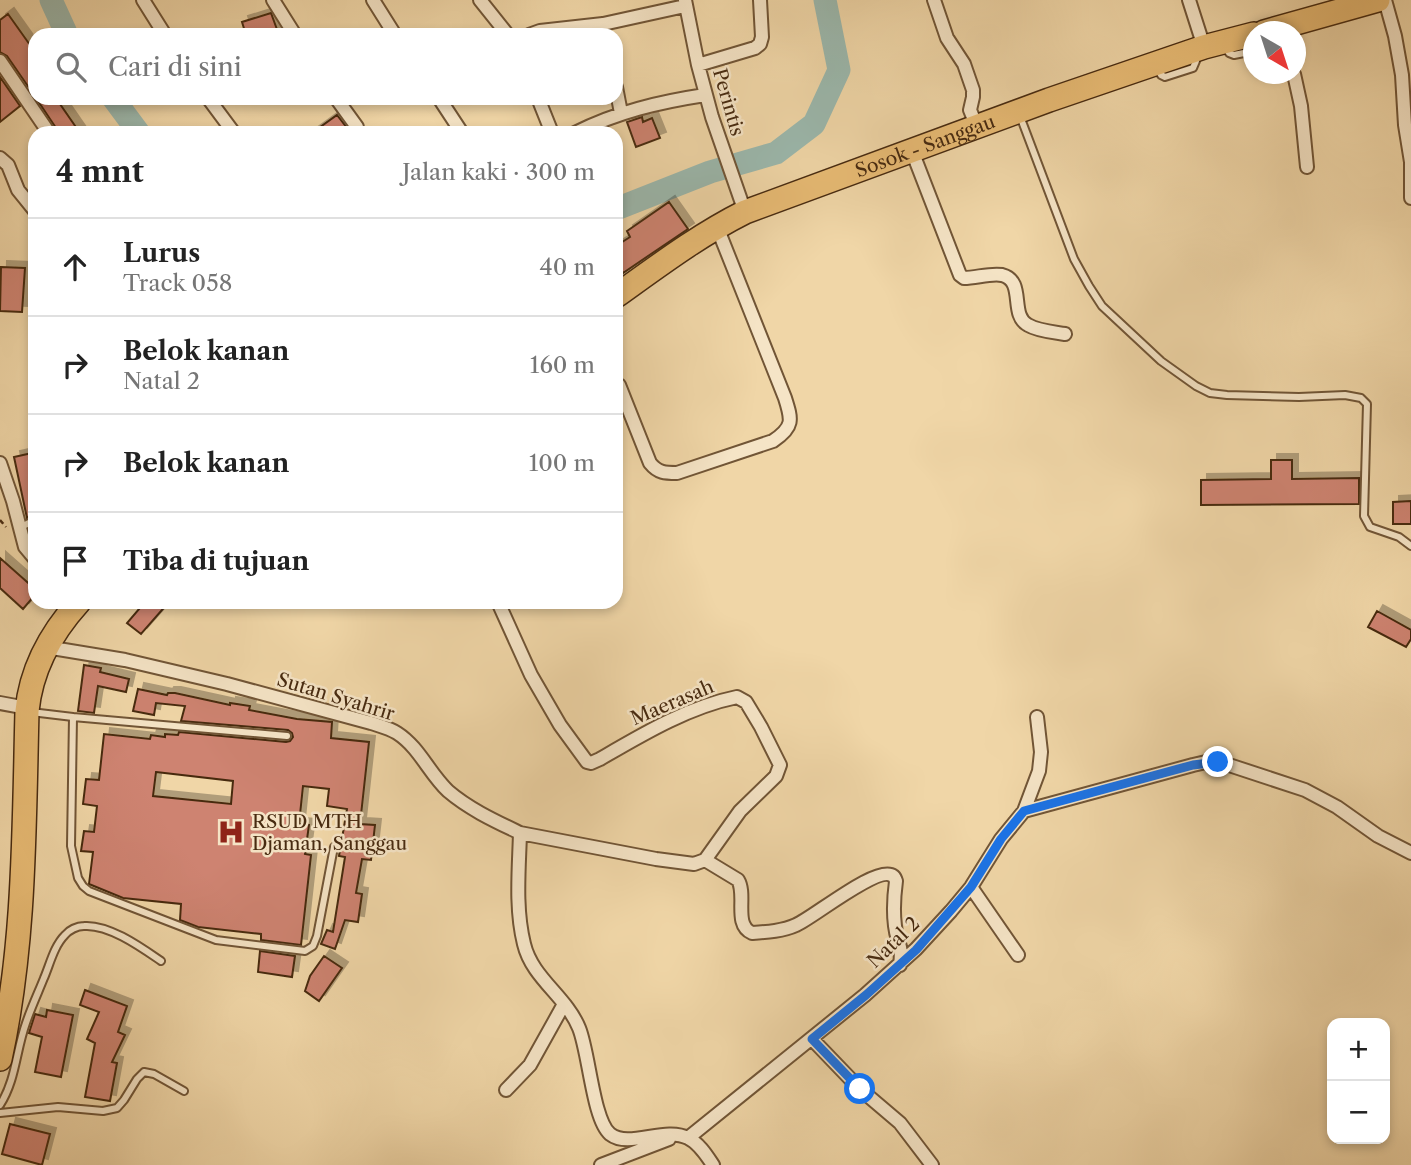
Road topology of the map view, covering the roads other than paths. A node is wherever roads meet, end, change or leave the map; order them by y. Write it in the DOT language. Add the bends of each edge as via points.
graph roads {
  1 [pos="143,0"];
  2 [pos="274,0"];
  3 [pos="373,0"];
  4 [pos="480,0"];
  5 [pos="760,0"];
  6 [pos="933,0"];
  7 [pos="1189,0"];
  8 [pos="1378,0"];
  9 [pos="1385,0"];
  10 [pos="685,3"];
  11 [pos="1306,22"];
  12 [pos="161,28"];
  13 [pos="291,28"];
  14 [pos="391,28"];
  15 [pos="502,28"];
  16 [pos="607,28"];
  17 [pos="1243,37"];
  18 [pos="1207,47"];
  19 [pos="1243,53"];
  20 [pos="0,61"];
  21 [pos="698,65"];
  22 [pos="1296,84"];
  23 [pos="705,95"];
  24 [pos="28,102"];
  25 [pos="30,105"];
  26 [pos="213,105"];
  27 [pos="342,105"];
  28 [pos="443,105"];
  29 [pos="541,105"];
  30 [pos="619,105"];
  31 [pos="1018,111"];
  32 [pos="621,113"];
  33 [pos="44,126"];
  34 [pos="229,126"];
  35 [pos="356,126"];
  36 [pos="457,126"];
  37 [pos="549,126"];
  38 [pos="591,126"];
  39 [pos="977,127"];
  40 [pos="912,151"];
  41 [pos="0,158"];
  42 [pos="1307,167"];
  43 [pos="1411,198"];
  44 [pos="28,202"];
  45 [pos="746,212"];
  46 [pos="717,227"];
  47 [pos="623,291"];
  48 [pos="1065,334"];
  49 [pos="623,395"];
  50 [pos="0,463"];
  51 [pos="28,524"];
  52 [pos="21,527"];
  53 [pos="1411,546"];
  54 [pos="28,551"];
  55 [pos="72,609"];
  56 [pos="501,609"];
  57 [pos="46,647"];
  58 [pos="0,703"];
  59 [pos="27,710"];
  60 [pos="73,717"];
  61 [pos="1037,717"];
  62 [pos="287,736"];
  63 [pos="1024,811"];
  64 [pos="520,832"];
  65 [pos="334,847"];
  66 [pos="1411,853"];
  67 [pos="705,860"];
  68 [pos="971,887"];
  69 [pos="1018,955"];
  70 [pos="162,961"];
  71 [pos="900,965"];
  72 [pos="564,1004"];
  73 [pos="812,1039"];
  74 [pos="0,1059"];
  75 [pos="506,1090"];
  76 [pos="184,1091"];
  77 [pos="0,1105"];
  78 [pos="0,1113"];
  79 [pos="683,1136"];
  80 [pos="601,1165"];
  81 [pos="713,1165"];
  82 [pos="932,1165"];
  1 -- 12 [label="street"];
  2 -- 13 [label="street"];
  3 -- 14 [label="street"];
  4 -- 15 [label="street"];
  5 -- 21 [label="street" via="760,44"];
  6 -- 39 [label="street" via="947,38 964,64"];
  7 -- 18 [label="street"];
  8 -- 11 [label="highway"];
  9 -- 43 [label="street" via="1402,75"];
  10 -- 16 [label="street"];
  10 -- 21 [label="street, Perintis"];
  17 -- 18 [label="highway, Sosok - Sanggau"];
  18 -- 19 [label="lane"];
  18 -- 31 [label="highway, Sosok - Sanggau"];
  20 -- 24 [label="street"];
  21 -- 23 [label="street, Perintis"];
  22 -- 42 [label="street"];
  23 -- 32 [label="street"];
  23 -- 45 [label="street, Perintis"];
  25 -- 33 [label="street"];
  26 -- 34 [label="street"];
  27 -- 35 [label="street"];
  28 -- 36 [label="street"];
  29 -- 37 [label="street"];
  30 -- 32 [label="street"];
  31 -- 39 [label="highway, Sosok - Sanggau"];
  31 -- 53 [label="lane" via="1074,259 1102,306 1161,361 1210,393 1361,398 1367,404 1364,516 1370,527"];
  32 -- 38 [label="street"];
  39 -- 40 [label="highway, Sosok - Sanggau"];
  40 -- 45 [label="highway, Sosok - Sanggau"];
  40 -- 48 [label="street" via="960,275 1006,277 1016,291 1027,325"];
  41 -- 44 [label="street"];
  45 -- 46 [label="highway, Sosok - Sanggau"];
  46 -- 47 [label="highway, Sosok - Sanggau"];
  46 -- 49 [label="street" via="785,398 790,414 785,433 665,474 650,463"];
  50 -- 52 [label="street"];
  51 -- 52 [label="lane"];
  52 -- 54 [label="street"];
  55 -- 57 [label="highway"];
  56 -- 67 [label="street, Maerasah" via="531,675 587,762 700,707 737,697 747,702 780,765 776,776 740,811"];
  57 -- 59 [label="highway" via="33,676"];
  57 -- 64 [label="street, Sutan Syahrir" via="170,670 390,729 411,745 440,783 460,800"];
  58 -- 59 [label="street"];
  59 -- 60 [label="lane"];
  59 -- 74 [label="highway" via="19,935"];
  60 -- 62 [label="lane"];
  60 -- 65 [label="lane" via="71,846 78,878 89,891 216,940 305,951 317,936"];
  61 -- 63 [label="street, Natal 2" via="1039,771"];
  63 -- 66 [label="street" via="1218,762 1305,790"];
  63 -- 68 [label="street, Natal 2"];
  64 -- 67 [label="street" via="656,859 694,864"];
  64 -- 72 [label="street" via="523,942 535,969"];
  67 -- 71 [label="street" via="738,880 744,927 752,933 795,926 875,876 891,874 896,881"];
  68 -- 69 [label="street"];
  68 -- 71 [label="street, Natal 2"];
  70 -- 77 [label="lane" via="128,939 99,928 71,929 55,949"];
  71 -- 73 [label="street, Natal 2"];
  72 -- 75 [label="street" via="530,1066"];
  72 -- 79 [label="street" via="580,1030 594,1096 612,1136"];
  73 -- 79 [label="street, Natal 2"];
  73 -- 82 [label="street" via="900,1123"];
  76 -- 78 [label="lane" via="145,1072 117,1108 58,1107"];
  79 -- 80 [label="street, Natal 2"];
  79 -- 81 [label="street" via="696,1143"];
}
